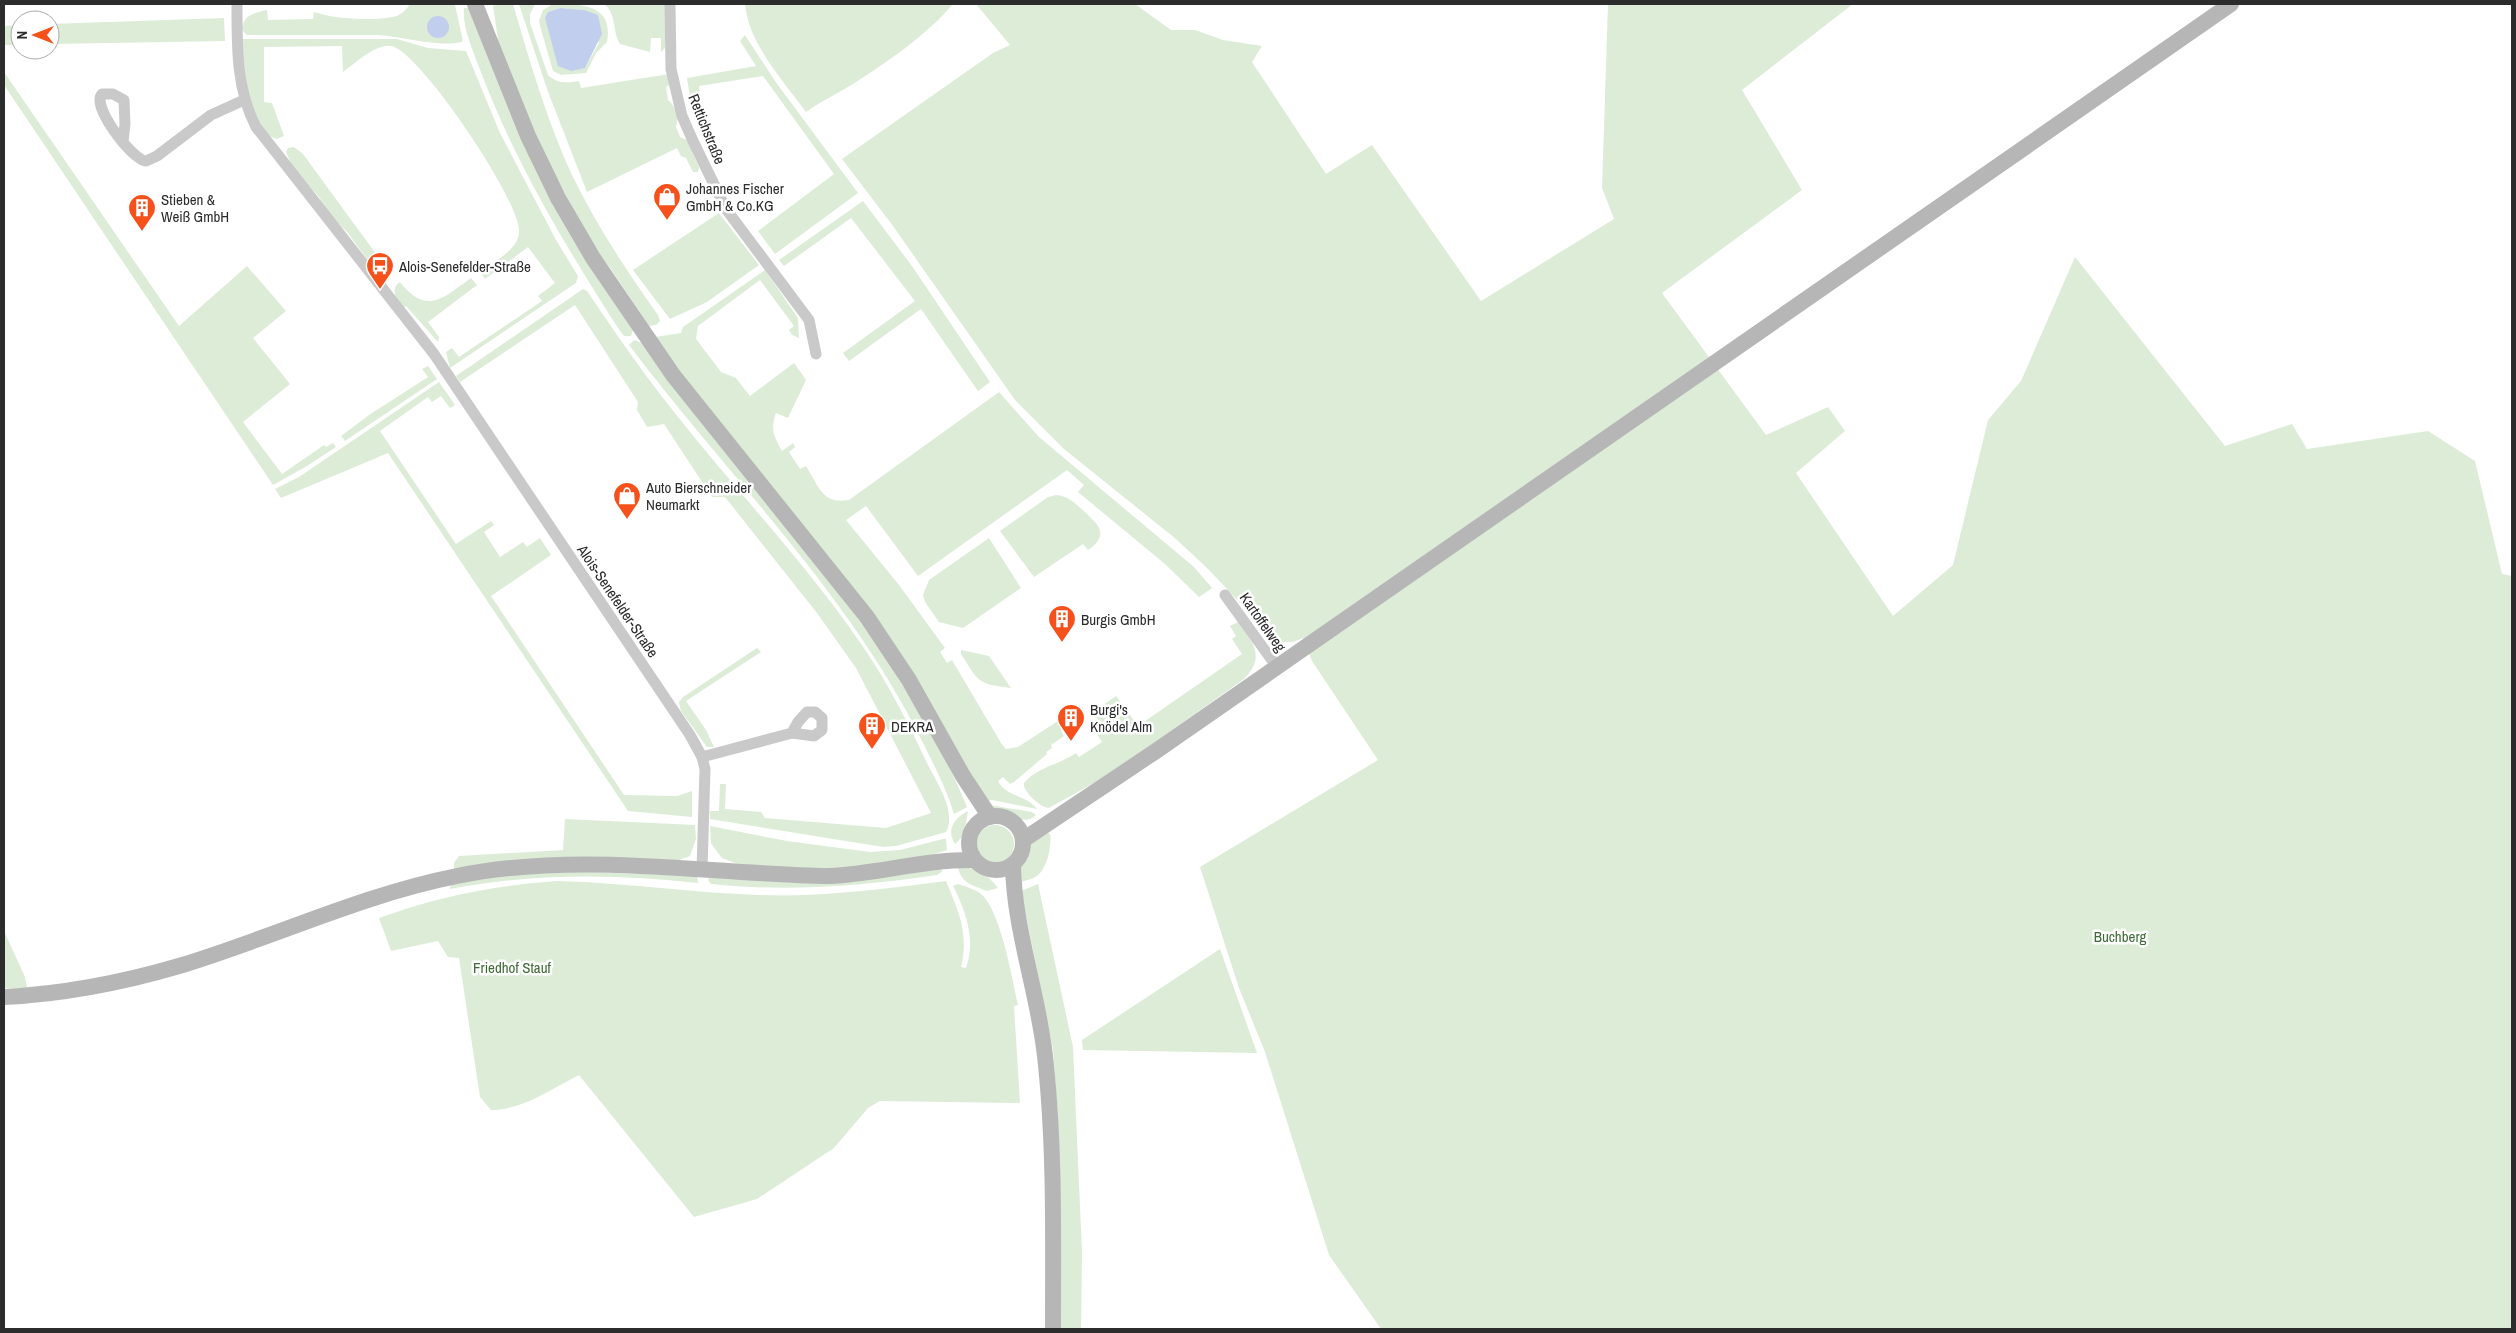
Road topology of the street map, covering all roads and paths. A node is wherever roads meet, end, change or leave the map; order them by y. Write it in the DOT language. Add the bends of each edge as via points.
graph roads {
  1 [pos="237,4"];
  2 [pos="475,4"];
  3 [pos="486,4"];
  4 [pos="670,4"];
  5 [pos="2231,4"];
  6 [pos="489,37"];
  7 [pos="244,100"];
  8 [pos="123,142"];
  9 [pos="816,354"];
  10 [pos="1225,595"];
  11 [pos="1277,667"];
  12 [pos="792,733"];
  13 [pos="702,757"];
  14 [pos="963,776"];
  15 [pos="990,817"];
  16 [pos="975,826"];
  17 [pos="1020,833"];
  18 [pos="969,842"];
  19 [pos="975,860"];
  20 [pos="930,862"];
  21 [pos="1013,865"];
  22 [pos="702,870"];
  23 [pos="997,871"];
  24 [pos="1021,928"];
  25 [pos="4,997"];
  26 [pos="1053,1329"];
  1 -- 7 [label="street, Alois-Senefelder-Straße" via="239,67"];
  2 -- 6 [label="street"];
  3 -- 6 [label="street"];
  4 -- 9 [label="street, Rettichstraße" via="671,69 682,116 726,209 809,320"];
  5 -- 11 [label="street"];
  6 -- 14 [label="street" via="539,161 593,258 673,375 867,617 909,680"];
  7 -- 8 [label="street" via="211,115 146,161 136,157"];
  7 -- 13 [label="street, Alois-Senefelder-Straße" via="252,120 268,144 338,229 443,367 674,709"];
  10 -- 11 [label="street, Kartoffelweg"];
  11 -- 17 [label="street" via="1070,808"];
  12 -- 13 [label="street"];
  13 -- 22 [label="street, Alois-Senefelder-Straße" via="705,777"];
  14 -- 15 [label="street"];
  14 -- 16 [label="street"];
  15 -- 16 [label="street"];
  15 -- 17 [label="street" via="1003,817"];
  16 -- 18 [label="street"];
  17 -- 21 [label="street" via="1022,853"];
  18 -- 19 [label="street"];
  18 -- 20 [label="street"];
  19 -- 20 [label="street"];
  19 -- 23 [label="street" via="985,868"];
  20 -- 22 [label="street" via="863,874 829,876"];
  21 -- 23 [label="street"];
  21 -- 24 [label="street"];
  22 -- 25 [label="street" via="572,864 472,873 388,893 195,961 126,981"];
  23 -- 24 [label="street"];
  24 -- 26 [label="street" via="1045,1058 1052,1179"];
}
